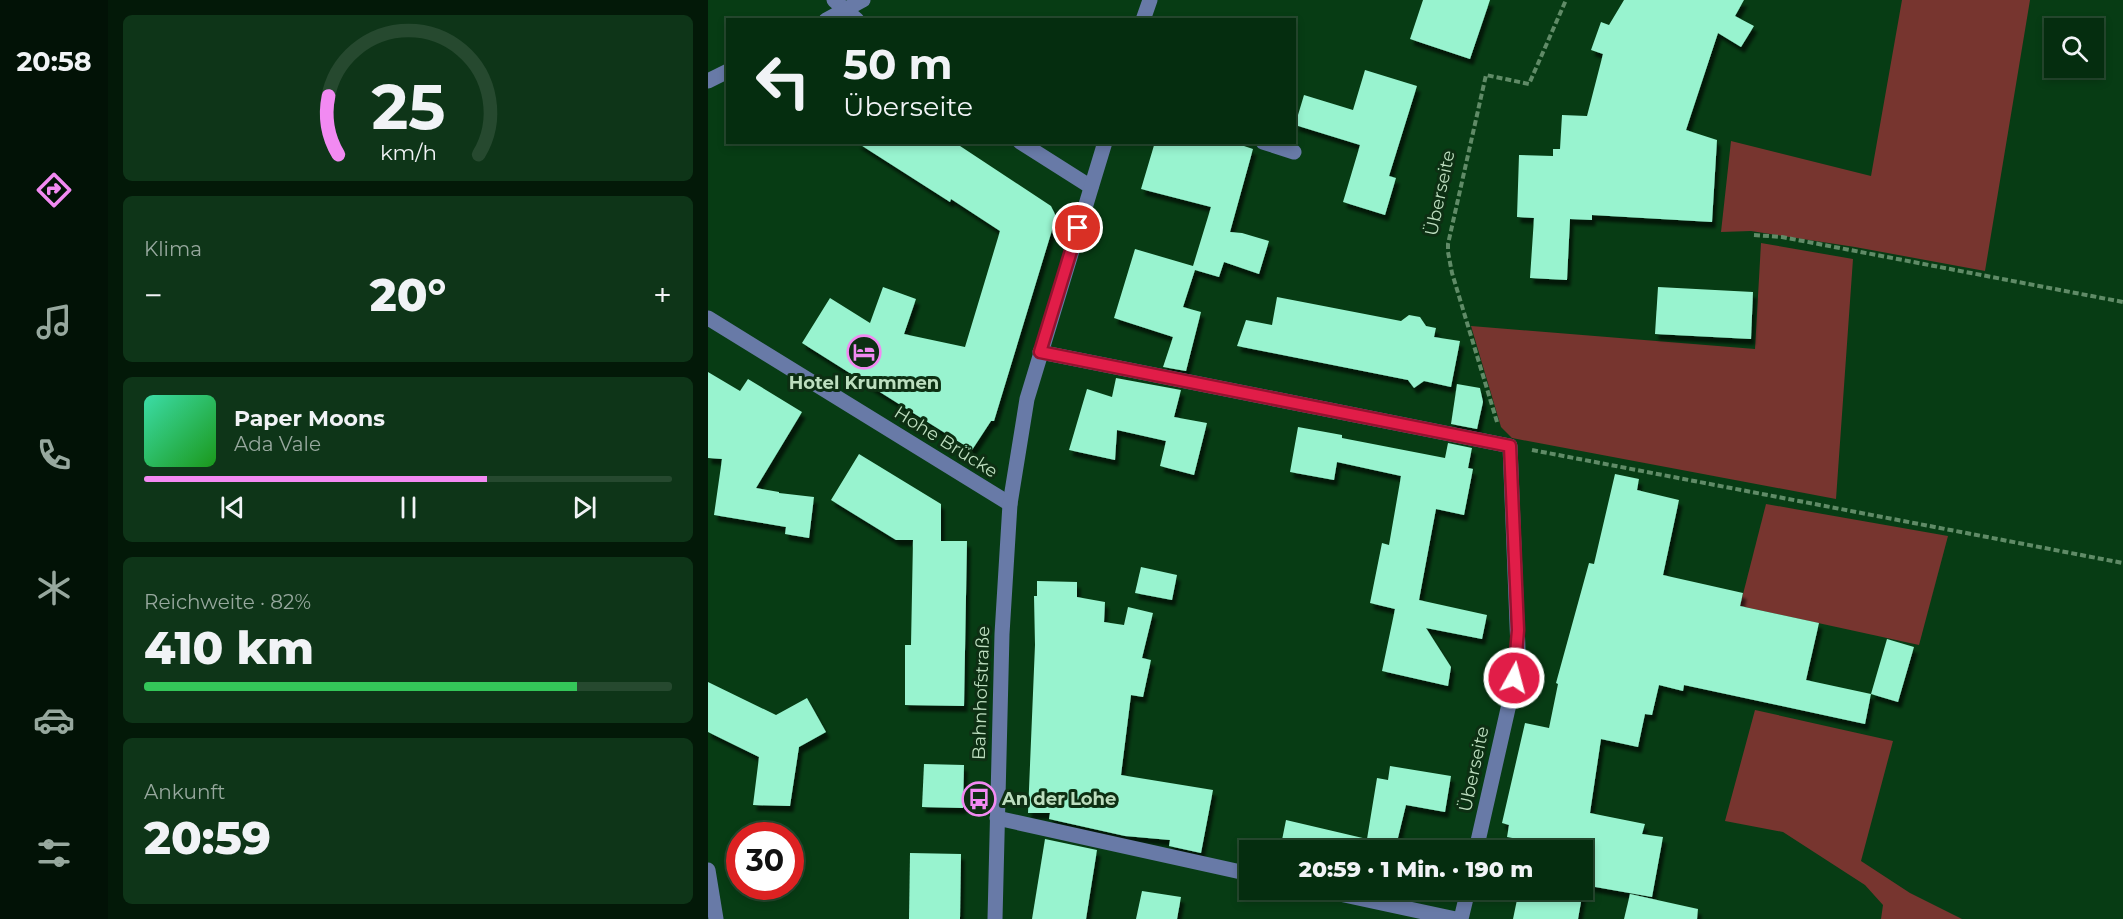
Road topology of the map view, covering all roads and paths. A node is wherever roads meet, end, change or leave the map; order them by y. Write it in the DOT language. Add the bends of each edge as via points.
graph roads {
  1 [pos="862,0"];
  2 [pos="1150,0"];
  3 [pos="1566,0"];
  4 [pos="845,10"];
  5 [pos="830,18"];
  6 [pos="1144,18"];
  7 [pos="726,72"];
  8 [pos="708,81"];
  9 [pos="1023,144"];
  10 [pos="1103,144"];
  11 [pos="1269,144"];
  12 [pos="1294,152"];
  13 [pos="1091,187"];
  14 [pos="1754,235"];
  15 [pos="2123,302"];
  16 [pos="708,318"];
  17 [pos="1040,352"];
  18 [pos="1510,446"];
  19 [pos="1010,504"];
  20 [pos="2123,563"];
  21 [pos="997,818"];
  22 [pos="1478,840"];
  23 [pos="708,870"];
  24 [pos="1239,872"];
  25 [pos="1368,900"];
  26 [pos="1466,900"];
  27 [pos="716,919"];
  28 [pos="995,919"];
  29 [pos="1456,919"];
  30 [pos="1461,919"];
  1 -- 4 [label="street"];
  2 -- 6 [label="street"];
  3 -- 18 [label="path, Überseite" via="1529,84 1485,75 1448,244 1452,273 1501,433"];
  4 -- 5 [label="street"];
  7 -- 8 [label="street"];
  9 -- 13 [label="street"];
  10 -- 13 [label="street, Bahnhofstraße"];
  11 -- 12 [label="street"];
  13 -- 17 [label="street, Bahnhofstraße"];
  14 -- 15 [label="path" via="1782,237"];
  16 -- 19 [label="street, Hohe Brücke"];
  17 -- 18 [label="street"];
  17 -- 19 [label="street, Bahnhofstraße"];
  18 -- 20 [label="path"];
  18 -- 22 [label="street, Überseite" via="1518,649"];
  19 -- 21 [label="street, Bahnhofstraße"];
  21 -- 24 [label="street"];
  21 -- 28 [label="street, Bahnhofstraße"];
  23 -- 27 [label="street"];
  25 -- 29 [label="street"];
  26 -- 30 [label="street"];
}
